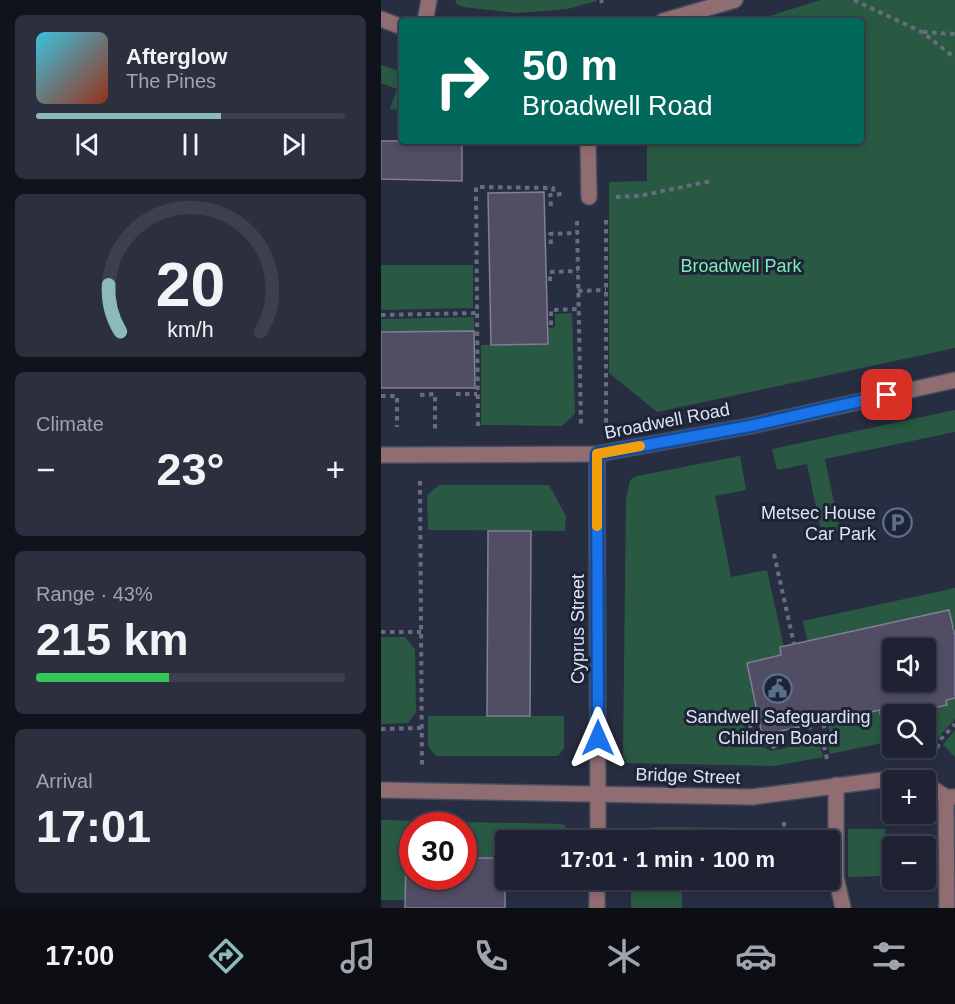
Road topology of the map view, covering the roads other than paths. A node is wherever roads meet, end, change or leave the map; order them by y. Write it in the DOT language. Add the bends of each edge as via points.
graph roads {
  1 [pos="429,0"];
  2 [pos="735,0"];
  3 [pos="426,18"];
  4 [pos="673,18"];
  5 [pos="381,19"];
  6 [pos="399,26"];
  7 [pos="588,144"];
  8 [pos="583,197"];
  9 [pos="955,380"];
  10 [pos="597,454"];
  11 [pos="381,455"];
  12 [pos="882,780"];
  13 [pos="836,785"];
  14 [pos="936,789"];
  15 [pos="381,790"];
  16 [pos="598,793"];
  17 [pos="951,797"];
  18 [pos="598,830"];
  19 [pos="597,890"];
  20 [pos="597,908"];
  21 [pos="843,908"];
  22 [pos="947,908"];
  1 -- 3 [label="street"];
  2 -- 4 [label="street"];
  5 -- 6 [label="street"];
  7 -- 8 [label="street"];
  9 -- 10 [label="street, Broadwell Road" via="750,426"];
  10 -- 11 [label="street, Broadwell Road"];
  10 -- 16 [label="street, Cyprus Street"];
  12 -- 13 [label="street, Bridge Street"];
  13 -- 16 [label="street, Bridge Street" via="751,797"];
  13 -- 21 [label="street" via="836,877"];
  14 -- 17 [label="street"];
  15 -- 16 [label="street, Bridge Street"];
  16 -- 18 [label="street, Cyprus Street"];
  17 -- 22 [label="street"];
  19 -- 20 [label="street"];
}
